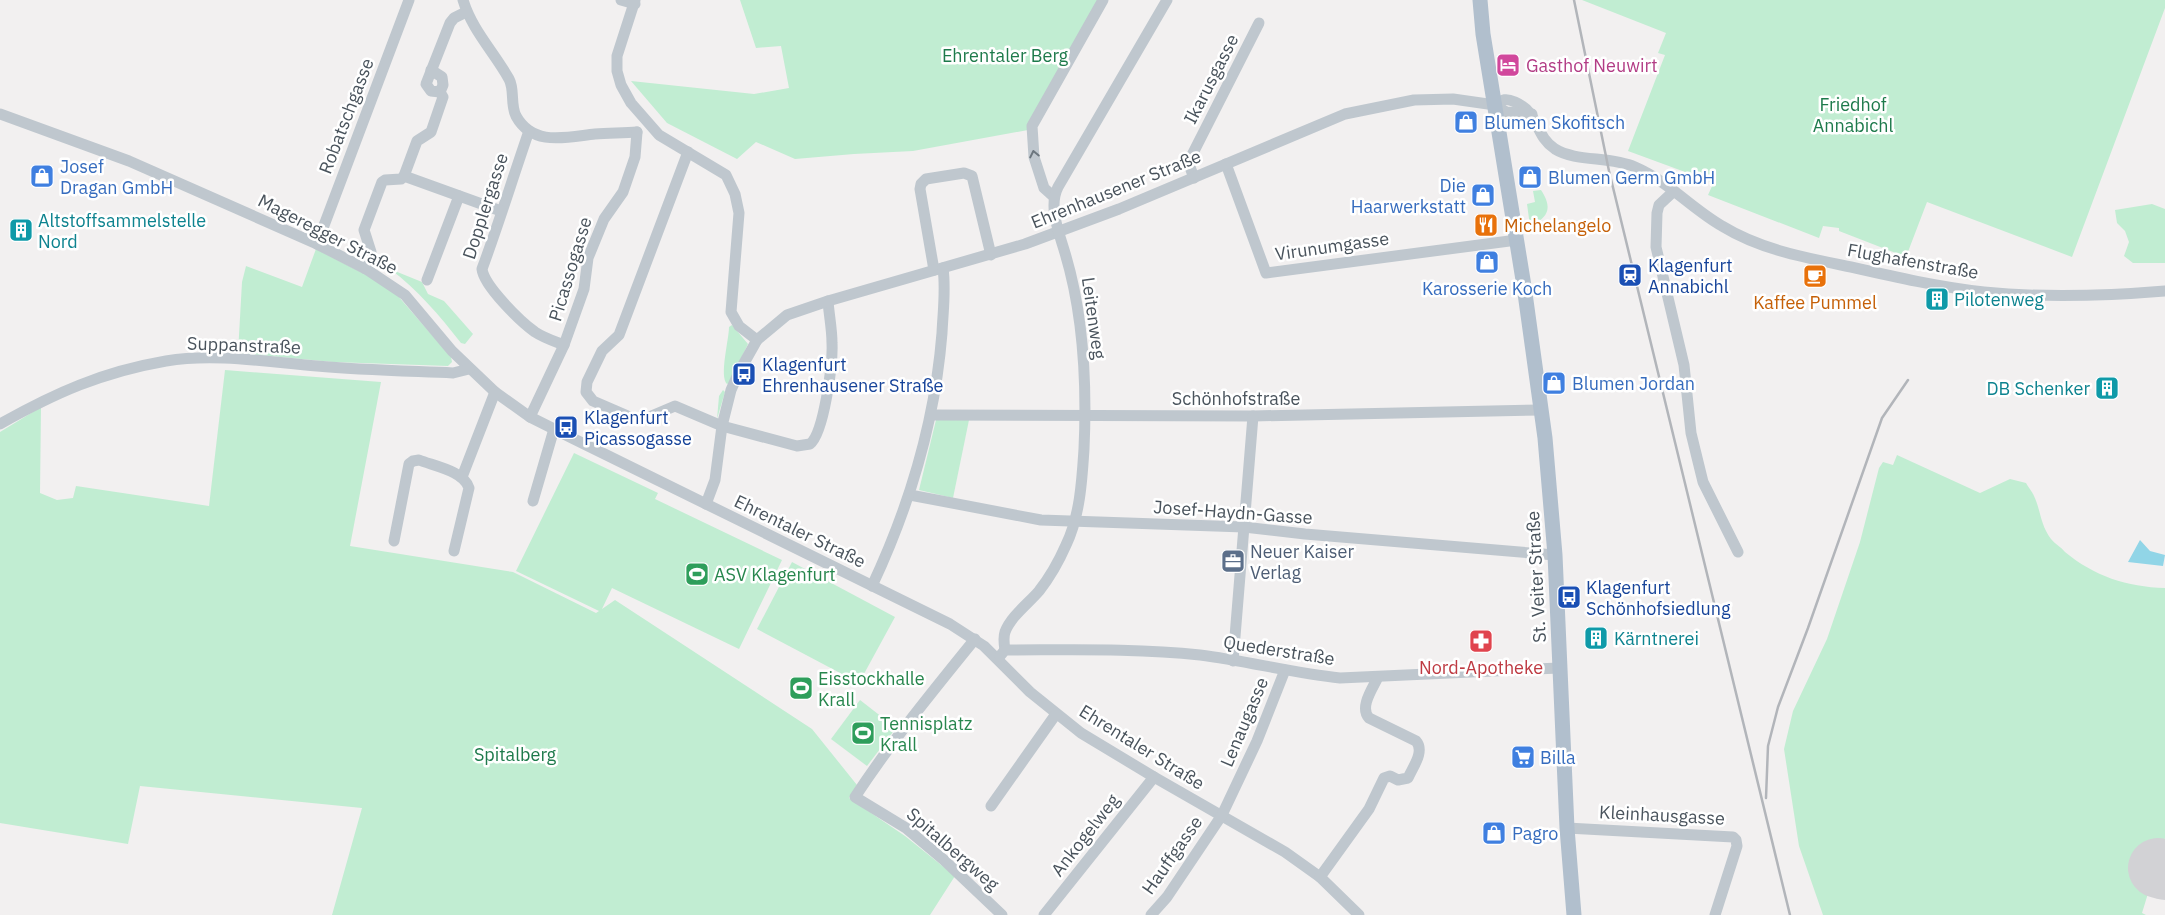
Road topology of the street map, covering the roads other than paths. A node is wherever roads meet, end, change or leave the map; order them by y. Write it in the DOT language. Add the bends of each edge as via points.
graph roads {
  1 [pos="409,0"];
  2 [pos="463,0"];
  3 [pos="621,0"];
  4 [pos="1103,0"];
  5 [pos="1168,0"];
  6 [pos="1480,0"];
  7 [pos="635,2"];
  8 [pos="466,12"];
  9 [pos="1259,23"];
  10 [pos="1495,104"];
  11 [pos="0,114"];
  12 [pos="648,125"];
  13 [pos="529,131"];
  14 [pos="637,132"];
  15 [pos="688,152"];
  16 [pos="1226,164"];
  17 [pos="404,176"];
  18 [pos="1194,178"];
  19 [pos="1674,191"];
  20 [pos="459,196"];
  21 [pos="1054,197"];
  22 [pos="502,211"];
  23 [pos="1058,231"];
  24 [pos="1517,240"];
  25 [pos="317,244"];
  26 [pos="991,255"];
  27 [pos="939,269"];
  28 [pos="366,270"];
  29 [pos="427,280"];
  30 [pos="2165,291"];
  31 [pos="828,301"];
  32 [pos="757,340"];
  33 [pos="564,345"];
  34 [pos="469,369"];
  35 [pos="495,392"];
  36 [pos="1542,410"];
  37 [pos="931,415"];
  38 [pos="1086,416"];
  39 [pos="1253,416"];
  40 [pos="530,417"];
  41 [pos="0,424"];
  42 [pos="722,426"];
  43 [pos="554,429"];
  44 [pos="462,477"];
  45 [pos="910,494"];
  46 [pos="533,501"];
  47 [pos="706,504"];
  48 [pos="1075,521"];
  49 [pos="1244,527"];
  50 [pos="394,541"];
  51 [pos="454,551"];
  52 [pos="1738,552"];
  53 [pos="1555,555"];
  54 [pos="872,586"];
  55 [pos="975,639"];
  56 [pos="1001,655"];
  57 [pos="1233,661"];
  58 [pos="1559,668"];
  59 [pos="1285,670"];
  60 [pos="1378,677"];
  61 [pos="1056,714"];
  62 [pos="1154,777"];
  63 [pos="991,806"];
  64 [pos="1222,815"];
  65 [pos="1567,828"];
  66 [pos="1320,877"];
  67 [pos="1002,915"];
  68 [pos="1044,915"];
  69 [pos="1150,915"];
  70 [pos="1359,915"];
  71 [pos="1574,915"];
  72 [pos="1716,915"];
  1 -- 25 [label="street, Robatschgasse"];
  2 -- 8 [label="street"];
  3 -- 7 [label="street"];
  21 -- 4 [label="street, one-way" via="1046,191 1041,180 1034,157 1032,126"];
  5 -- 21 [label="street"];
  6 -- 10 [label="main road, St. Veiter Straße"];
  7 -- 12 [label="street" via="620,42 617,71 631,103"];
  8 -- 13 [label="street" via="510,81 512,106"];
  8 -- 17 [label="street" via="450,23 431,70 426,84 443,97 431,132 417,141"];
  9 -- 18 [label="street, Ikarusgasse" via="1190,159"];
  10 -- 16 [label="street, Ehrenhausener Straße" via="1462,99 1424,100 1362,109 1328,120"];
  10 -- 19 [label="street, Flughafenstraße" via="1506,112 1532,114 1546,141 1561,152 1634,166"];
  10 -- 24 [label="main road, St. Veiter Straße"];
  11 -- 25 [label="street, Mageregger Straße" via="129,161"];
  12 -- 14 [label="street"];
  12 -- 15 [label="street"];
  13 -- 14 [label="street" via="561,139"];
  13 -- 22 [label="street, Dopplergasse"];
  14 -- 33 [label="street, Picassogasse" via="635,157 622,192 606,213 588,258 584,289"];
  15 -- 32 [label="street" via="726,175 736,194 739,213 731,312 739,326"];
  15 -- 42 [label="street" via="619,335 602,351 587,382 586,392 593,402 631,419 642,420 675,406"];
  16 -- 18 [label="street, Ehrenhausener Straße"];
  16 -- 24 [label="street, Virunumgasse" via="1266,273"];
  17 -- 20 [label="street"];
  17 -- 28 [label="street" via="401,180 382,182 364,230 371,252"];
  18 -- 23 [label="street, Ehrenhausener Straße"];
  19 -- 30 [label="street, Flughafenstraße" via="1723,227 1767,247 1923,283 1986,292 2080,296"];
  19 -- 52 [label="street" via="1656,212 1656,247 1684,365 1691,433 1703,482"];
  20 -- 22 [label="street"];
  20 -- 29 [label="street"];
  21 -- 23 [label="street, Leitenweg"];
  22 -- 33 [label="street, Dopplergasse" via="482,269 483,275 527,326"];
  23 -- 26 [label="street, Ehrenhausener Straße"];
  23 -- 38 [label="street, Leitenweg" via="1077,310 1086,382"];
  24 -- 36 [label="main road, St. Veiter Straße"];
  25 -- 28 [label="street, Mageregger Straße"];
  26 -- 27 [label="street, Ehrenhausener Straße"];
  26 -- 27 [label="street" via="972,176 964,173 926,179 920,189"];
  27 -- 31 [label="street, Ehrenhausener Straße"];
  27 -- 37 [label="street" via="945,290 939,367"];
  28 -- 34 [label="street, Mageregger Straße" via="405,295"];
  31 -- 32 [label="street, Ehrenhausener Straße" via="787,315"];
  31 -- 42 [label="street" via="832,356 815,440 797,446"];
  32 -- 42 [label="street, Ehrentaler Straße" via="731,390"];
  33 -- 40 [label="street, Picassogasse"];
  34 -- 35 [label="street, Mageregger Straße"];
  34 -- 41 [label="street, Suppanstraße" via="453,373 335,368 235,359 167,361 87,381"];
  35 -- 40 [label="street, Mageregger Straße"];
  35 -- 44 [label="street"];
  36 -- 39 [label="street, Schönhofstraße"];
  36 -- 53 [label="main road, St. Veiter Straße"];
  37 -- 38 [label="street, Schönhofstraße"];
  37 -- 45 [label="street"];
  38 -- 39 [label="street, Schönhofstraße"];
  38 -- 48 [label="street, Leitenweg"];
  39 -- 49 [label="street"];
  40 -- 43 [label="street, Mageregger Straße"];
  42 -- 47 [label="street, Ehrentaler Straße" via="715,480"];
  43 -- 46 [label="street"];
  43 -- 47 [label="street, Mageregger Straße"];
  44 -- 50 [label="street" via="419,460 409,464"];
  44 -- 51 [label="street" via="469,488"];
  45 -- 48 [label="street, Josef-Haydn-Gasse" via="1042,520"];
  45 -- 54 [label="street"];
  47 -- 54 [label="street, Ehrentaler Straße"];
  48 -- 49 [label="street, Josef-Haydn-Gasse"];
  48 -- 56 [label="street, Leitenweg" via="1067,544 1049,576 1009,624"];
  49 -- 53 [label="street, Josef-Haydn-Gasse"];
  49 -- 57 [label="street"];
  53 -- 58 [label="main road, St. Veiter Straße"];
  54 -- 55 [label="street, Ehrentaler Straße"];
  55 -- 56 [label="street, Ehrentaler Straße"];
  55 -- 67 [label="street, Spitalbergweg" via="880,758 855,797 906,828"];
  56 -- 57 [label="street, Quederstraße" via="1154,651"];
  56 -- 61 [label="street, Ehrentaler Straße" via="1030,692"];
  57 -- 59 [label="street, Quederstraße"];
  58 -- 60 [label="street, Quederstraße"];
  58 -- 65 [label="main road, St. Veiter Straße"];
  59 -- 60 [label="street, Quederstraße" via="1340,678"];
  59 -- 64 [label="street, Lenaugasse"];
  60 -- 66 [label="street" via="1365,706 1366,714 1416,741 1420,752 1408,778 1384,778 1369,809"];
  61 -- 62 [label="street, Ehrentaler Straße"];
  61 -- 63 [label="street"];
  62 -- 64 [label="street, Ehrentaler Straße"];
  62 -- 68 [label="street, Ankogelweg"];
  64 -- 66 [label="street, Ehrentaler Straße"];
  64 -- 69 [label="street, Hauffgasse" via="1167,896"];
  65 -- 71 [label="main road, St. Veiter Straße"];
  65 -- 72 [label="street, Kleinhausgasse" via="1733,837 1737,846"];
  66 -- 70 [label="street, Ehrentaler Straße"];
}
